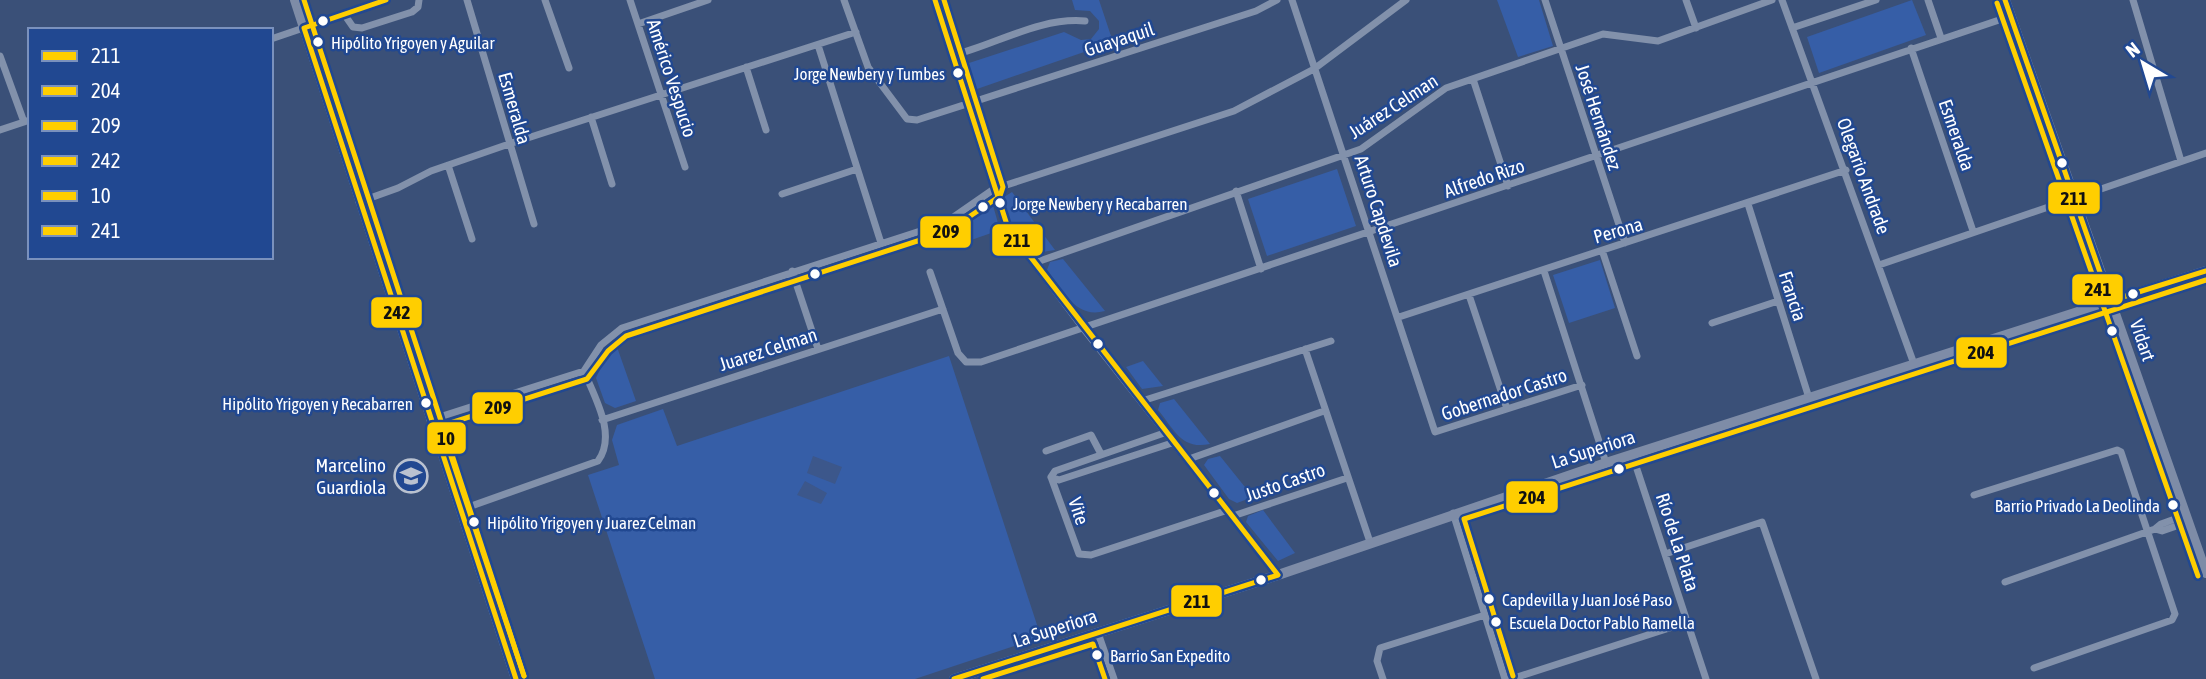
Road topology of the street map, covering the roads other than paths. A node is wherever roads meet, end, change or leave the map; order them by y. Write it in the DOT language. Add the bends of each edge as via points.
graph roads {
  1 [pos="295,0"];
  2 [pos="386,0"];
  3 [pos="419,0"];
  4 [pos="467,0"];
  5 [pos="545,0"];
  6 [pos="630,0"];
  7 [pos="708,0"];
  8 [pos="844,0"];
  9 [pos="935,0"];
  10 [pos="1277,0"];
  11 [pos="1293,0"];
  12 [pos="1406,0"];
  13 [pos="1545,0"];
  14 [pos="1686,0"];
  15 [pos="1772,0"];
  16 [pos="1782,0"];
  17 [pos="1877,0"];
  18 [pos="1928,0"];
  19 [pos="2005,0"];
  20 [pos="2133,0"];
  21 [pos="1394,4"];
  22 [pos="344,14"];
  23 [pos="2011,16"];
  24 [pos="1085,21"];
  25 [pos="638,24"];
  26 [pos="304,28"];
  27 [pos="1696,28"];
  28 [pos="1792,28"];
  29 [pos="856,32"];
  30 [pos="273,38"];
  31 [pos="1941,38"];
  32 [pos="818,45"];
  33 [pos="1560,48"];
  34 [pos="1911,48"];
  35 [pos="954,55"];
  36 [pos="0,56"];
  37 [pos="746,67"];
  38 [pos="569,68"];
  39 [pos="1314,69"];
  40 [pos="1473,79"];
  41 [pos="1813,82"];
  42 [pos="661,94"];
  43 [pos="970,104"];
  44 [pos="591,117"];
  45 [pos="27,121"];
  46 [pos="0,130"];
  47 [pos="766,130"];
  48 [pos="509,144"];
  49 [pos="2206,153"];
  50 [pos="1344,155"];
  51 [pos="1596,156"];
  52 [pos="2181,162"];
  53 [pos="447,165"];
  54 [pos="685,167"];
  55 [pos="857,169"];
  56 [pos="1846,170"];
  57 [pos="612,184"];
  58 [pos="1508,187"];
  59 [pos="994,188"];
  60 [pos="1236,191"];
  61 [pos="782,194"];
  62 [pos="2074,196"];
  63 [pos="359,202"];
  64 [pos="1748,204"];
  65 [pos="534,224"];
  66 [pos="1973,232"];
  67 [pos="1369,234"];
  68 [pos="472,239"];
  69 [pos="881,243"];
  70 [pos="1625,243"];
  71 [pos="1602,250"];
  72 [pos="1034,263"];
  73 [pos="1879,265"];
  74 [pos="1261,269"];
  75 [pos="792,271"];
  76 [pos="1544,271"];
  77 [pos="2206,271"];
  78 [pos="930,272"];
  79 [pos="1469,295"];
  80 [pos="1778,300"];
  81 [pos="2110,301"];
  82 [pos="943,309"];
  83 [pos="1399,317"];
  84 [pos="1712,323"];
  85 [pos="1083,328"];
  86 [pos="1331,341"];
  87 [pos="818,349"];
  88 [pos="1305,349"];
  89 [pos="1637,356"];
  90 [pos="1914,364"];
  91 [pos="584,371"];
  92 [pos="1582,385"];
  93 [pos="1810,398"];
  94 [pos="1142,401"];
  95 [pos="1507,409"];
  96 [pos="1324,411"];
  97 [pos="602,419"];
  98 [pos="430,420"];
  99 [pos="1167,432"];
  100 [pos="1435,432"];
  101 [pos="1175,442"];
  102 [pos="1046,451"];
  103 [pos="1101,454"];
  104 [pos="1633,454"];
  105 [pos="1189,459"];
  106 [pos="1606,463"];
  107 [pos="1051,477"];
  108 [pos="1347,478"];
  109 [pos="1974,495"];
  110 [pos="460,510"];
  111 [pos="1231,513"];
  112 [pos="1453,513"];
  113 [pos="2187,519"];
  114 [pos="2152,531"];
  115 [pos="1370,542"];
  116 [pos="1079,554"];
  117 [pos="1665,554"];
  118 [pos="2206,573"];
  119 [pos="1278,575"];
  120 [pos="2005,582"];
  121 [pos="1485,615"];
  122 [pos="1688,622"];
  123 [pos="1098,633"];
  124 [pos="2034,668"];
  125 [pos="986,674"];
  126 [pos="516,679"];
  127 [pos="954,679"];
  128 [pos="1114,679"];
  129 [pos="1383,679"];
  130 [pos="1505,679"];
  131 [pos="1511,679"];
  132 [pos="1706,679"];
  133 [pos="1816,679"];
  1 -- 26 [label="main road"];
  2 -- 22 [label="street"];
  3 -- 22 [label="street" via="412,12 362,28 353,27"];
  4 -- 48 [label="street, Esmeralda"];
  5 -- 38 [label="street"];
  6 -- 25 [label="street, Américo Vespucio"];
  7 -- 25 [label="street"];
  8 -- 29 [label="street"];
  9 -- 35 [label="street"];
  10 -- 43 [label="street, Guayaquil" via="1256,11"];
  11 -- 39 [label="street, Arturo Capdevila"];
  12 -- 21 [label="street"];
  13 -- 33 [label="street, José Hernández"];
  14 -- 27 [label="street"];
  15 -- 27 [label="street, Juárez Celman"];
  16 -- 28 [label="street, Olegario Andrade"];
  17 -- 28 [label="street"];
  18 -- 31 [label="street"];
  19 -- 23 [label="main road, Vidart"];
  20 -- 52 [label="street"];
  21 -- 39 [label="street"];
  22 -- 26 [label="street"];
  23 -- 31 [label="street, Alfredo Rizo"];
  23 -- 62 [label="main road, Vidart"];
  24 -- 35 [label="street" via="1047,24"];
  25 -- 42 [label="street, Américo Vespucio"];
  26 -- 30 [label="street"];
  26 -- 63 [label="main road"];
  27 -- 33 [label="street, Juárez Celman" via="1658,41 1603,34"];
  28 -- 41 [label="street, Olegario Andrade"];
  29 -- 32 [label="street"];
  29 -- 43 [label="street, Guayaquil" via="874,78 907,119"];
  31 -- 34 [label="street, Alfredo Rizo"];
  32 -- 37 [label="street"];
  32 -- 55 [label="street"];
  33 -- 40 [label="street, Juárez Celman"];
  33 -- 51 [label="street, José Hernández"];
  34 -- 41 [label="street, Alfredo Rizo"];
  34 -- 66 [label="street, Esmeralda"];
  35 -- 43 [label="street"];
  36 -- 45 [label="street"];
  37 -- 42 [label="street"];
  37 -- 47 [label="street"];
  39 -- 50 [label="street, Arturo Capdevila"];
  39 -- 59 [label="street" via="1234,111"];
  40 -- 50 [label="street, Juárez Celman" via="1438,92 1369,144"];
  40 -- 58 [label="street"];
  41 -- 51 [label="street, Alfredo Rizo"];
  41 -- 56 [label="street, Olegario Andrade"];
  42 -- 44 [label="street"];
  42 -- 54 [label="street, Américo Vespucio"];
  43 -- 59 [label="street"];
  44 -- 48 [label="street"];
  44 -- 57 [label="street"];
  45 -- 46 [label="street"];
  48 -- 53 [label="street"];
  48 -- 65 [label="street, Esmeralda"];
  49 -- 52 [label="street"];
  50 -- 60 [label="street, Juárez Celman"];
  50 -- 67 [label="street, Arturo Capdevila"];
  51 -- 58 [label="street, Alfredo Rizo"];
  51 -- 70 [label="street, José Hernández"];
  52 -- 62 [label="street"];
  53 -- 63 [label="street"];
  53 -- 68 [label="street"];
  55 -- 61 [label="street"];
  55 -- 69 [label="street"];
  56 -- 64 [label="street, Perona"];
  56 -- 73 [label="street, Olegario Andrade"];
  58 -- 67 [label="street, Alfredo Rizo"];
  59 -- 69 [label="street" via="954,219"];
  59 -- 72 [label="street" via="1008,228"];
  60 -- 72 [label="street, Juárez Celman"];
  60 -- 74 [label="street"];
  62 -- 66 [label="street"];
  62 -- 81 [label="main road, Vidart"];
  63 -- 98 [label="main road"];
  64 -- 70 [label="street, Perona"];
  64 -- 80 [label="street, Francia"];
  66 -- 73 [label="street"];
  67 -- 74 [label="street, Alfredo Rizo"];
  67 -- 83 [label="street, Arturo Capdevila"];
  69 -- 75 [label="street"];
  70 -- 71 [label="street, Perona"];
  71 -- 76 [label="street, Perona"];
  71 -- 89 [label="street"];
  72 -- 85 [label="street"];
  73 -- 90 [label="street, Olegario Andrade"];
  74 -- 85 [label="street, Alfredo Rizo"];
  75 -- 87 [label="street"];
  75 -- 91 [label="street" via="622,328 601,345"];
  76 -- 79 [label="street, Perona"];
  76 -- 92 [label="street"];
  77 -- 81 [label="main road, La Superiora"];
  78 -- 82 [label="street"];
  79 -- 83 [label="street, Perona"];
  79 -- 95 [label="street"];
  80 -- 84 [label="street"];
  80 -- 93 [label="street, Francia"];
  81 -- 90 [label="main road, La Superiora"];
  81 -- 113 [label="main road, Vidart"];
  82 -- 85 [label="street, Alfredo Rizo" via="958,353 966,362 981,362"];
  82 -- 87 [label="street, Juarez Celman"];
  83 -- 100 [label="street, Arturo Capdevila"];
  85 -- 94 [label="street"];
  86 -- 88 [label="street"];
  87 -- 97 [label="street, Juarez Celman"];
  88 -- 94 [label="street"];
  88 -- 96 [label="street"];
  90 -- 93 [label="main road, La Superiora"];
  91 -- 97 [label="street"];
  91 -- 98 [label="street"];
  92 -- 95 [label="street, Gobernador Castro"];
  92 -- 106 [label="street"];
  93 -- 104 [label="main road, La Superiora"];
  94 -- 99 [label="street"];
  95 -- 100 [label="street, Gobernador Castro"];
  96 -- 105 [label="street"];
  96 -- 108 [label="street"];
  97 -- 110 [label="street" via="606,435 598,461"];
  98 -- 110 [label="main road"];
  99 -- 101 [label="street"];
  99 -- 103 [label="street"];
  101 -- 105 [label="street"];
  101 -- 107 [label="street" via="1059,480"];
  102 -- 103 [label="street" via="1091,435"];
  103 -- 107 [label="street" via="1055,471"];
  104 -- 106 [label="main road, La Superiora"];
  104 -- 117 [label="street, Río de La Plata"];
  105 -- 111 [label="street"];
  106 -- 112 [label="main road, La Superiora"];
  107 -- 116 [label="street, Vite"];
  108 -- 111 [label="street, Justo Castro"];
  108 -- 115 [label="street"];
  109 -- 114 [label="street" via="2117,450 2122,452"];
  110 -- 126 [label="main road"];
  111 -- 116 [label="street, Justo Castro" via="1091,555"];
  111 -- 119 [label="street"];
  112 -- 115 [label="main road, La Superiora"];
  112 -- 121 [label="street"];
  113 -- 114 [label="street"];
  113 -- 118 [label="main road, Vidart"];
  114 -- 120 [label="street"];
  114 -- 124 [label="street" via="2175,614 2172,620"];
  115 -- 119 [label="main road, La Superiora"];
  117 -- 122 [label="street, Río de La Plata"];
  117 -- 133 [label="street" via="1762,522"];
  119 -- 123 [label="main road, La Superiora"];
  121 -- 129 [label="street" via="1380,648 1377,661"];
  121 -- 130 [label="street"];
  122 -- 131 [label="street"];
  122 -- 132 [label="street, Río de La Plata"];
  123 -- 125 [label="main road, La Superiora"];
  123 -- 128 [label="street"];
  125 -- 127 [label="main road, La Superiora"];
}
